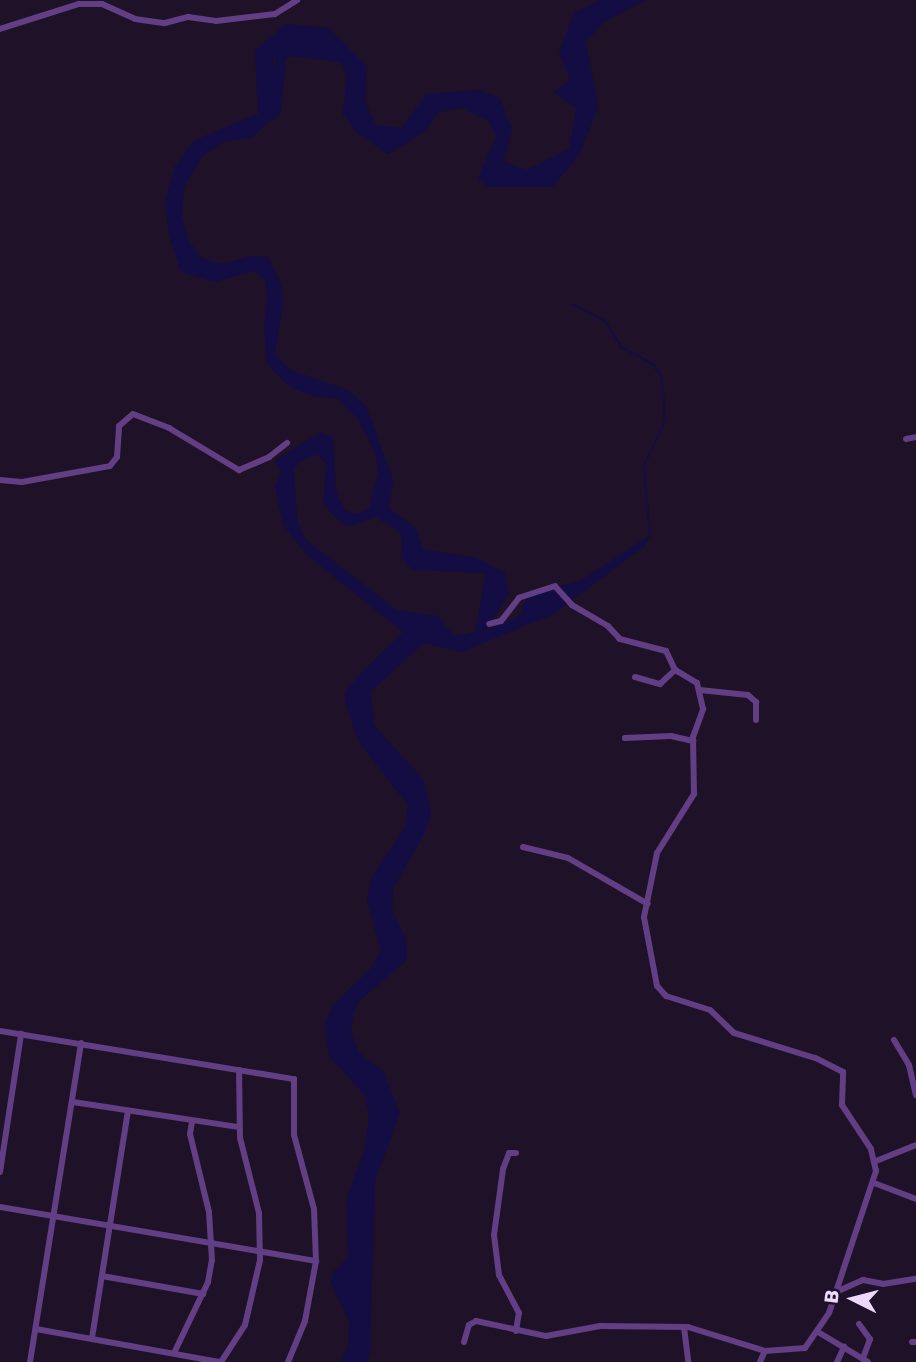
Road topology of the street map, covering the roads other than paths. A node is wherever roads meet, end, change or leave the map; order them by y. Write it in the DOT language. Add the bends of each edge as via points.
graph roads {
  1 [pos="297,0"];
  2 [pos="0,29"];
  3 [pos="916,438"];
  4 [pos="905,439"];
  5 [pos="288,443"];
  6 [pos="0,480"];
  7 [pos="489,624"];
  8 [pos="675,670"];
  9 [pos="635,677"];
  10 [pos="700,690"];
  11 [pos="756,720"];
  12 [pos="625,738"];
  13 [pos="693,741"];
  14 [pos="523,846"];
  15 [pos="648,904"];
  16 [pos="0,1031"];
  17 [pos="21,1034"];
  18 [pos="894,1040"];
  19 [pos="81,1043"];
  20 [pos="239,1070"];
  21 [pos="916,1095"];
  22 [pos="73,1102"];
  23 [pos="128,1111"];
  24 [pos="192,1121"];
  25 [pos="239,1127"];
  26 [pos="916,1145"];
  27 [pos="516,1153"];
  28 [pos="876,1161"];
  29 [pos="0,1172"];
  30 [pos="874,1183"];
  31 [pos="916,1199"];
  32 [pos="0,1208"];
  33 [pos="54,1217"];
  34 [pos="110,1226"];
  35 [pos="212,1243"];
  36 [pos="260,1251"];
  37 [pos="316,1261"];
  38 [pos="102,1276"];
  39 [pos="916,1279"];
  40 [pos="836,1292"];
  41 [pos="203,1294"];
  42 [pos="859,1324"];
  43 [pos="684,1327"];
  44 [pos="36,1329"];
  45 [pos="516,1331"];
  46 [pos="818,1332"];
  47 [pos="92,1338"];
  48 [pos="464,1342"];
  49 [pos="844,1347"];
  50 [pos="174,1351"];
  51 [pos="765,1351"];
  52 [pos="866,1360"];
  53 [pos="30,1362"];
  54 [pos="220,1362"];
  55 [pos="288,1362"];
  56 [pos="688,1362"];
  57 [pos="760,1362"];
  58 [pos="838,1362"];
  1 -- 2 [label="street" via="267,15 216,21 188,17 165,23 135,19 102,4 79,4"];
  3 -- 4 [label="street"];
  5 -- 6 [label="street" via="239,470 169,428 133,414 119,426 117,457 110,466 23,482"];
  7 -- 8 [label="street" via="501,621 519,598 557,587 572,605 625,642 666,651"];
  8 -- 9 [label="street" via="660,684"];
  8 -- 10 [label="street"];
  10 -- 11 [label="street" via="748,695 756,702"];
  10 -- 13 [label="street" via="703,709"];
  12 -- 13 [label="street" via="671,736"];
  13 -- 15 [label="street" via="694,794 659,848"];
  14 -- 15 [label="street" via="568,858"];
  15 -- 28 [label="street" via="644,934 661,992 710,1010 734,1033 815,1058 843,1072 842,1105"];
  16 -- 17 [label="street"];
  17 -- 19 [label="street"];
  17 -- 29 [label="street"];
  18 -- 21 [label="street" via="909,1065"];
  19 -- 20 [label="street"];
  19 -- 22 [label="street"];
  20 -- 25 [label="street"];
  20 -- 37 [label="street" via="294,1079 295,1135 314,1209"];
  22 -- 23 [label="street"];
  22 -- 33 [label="street"];
  23 -- 24 [label="street"];
  23 -- 34 [label="street"];
  24 -- 25 [label="street"];
  24 -- 35 [label="street" via="194,1157"];
  25 -- 36 [label="street" via="259,1213"];
  26 -- 28 [label="street"];
  27 -- 45 [label="street" via="509,1153 502,1175 495,1235 499,1275 519,1313"];
  28 -- 30 [label="street"];
  30 -- 31 [label="street"];
  30 -- 40 [label="street"];
  32 -- 33 [label="street"];
  33 -- 34 [label="street"];
  33 -- 44 [label="street"];
  34 -- 35 [label="street"];
  34 -- 38 [label="street"];
  35 -- 36 [label="street"];
  35 -- 41 [label="street"];
  36 -- 37 [label="street"];
  36 -- 54 [label="street" via="258,1279 245,1325"];
  37 -- 55 [label="street" via="305,1321"];
  38 -- 41 [label="street"];
  38 -- 47 [label="street"];
  39 -- 40 [label="street" via="883,1284 863,1280"];
  40 -- 46 [label="street"];
  41 -- 50 [label="street"];
  42 -- 52 [label="street" via="870,1339"];
  43 -- 45 [label="street" via="605,1325 546,1336"];
  43 -- 51 [label="street"];
  43 -- 56 [label="street"];
  44 -- 47 [label="street"];
  44 -- 53 [label="street"];
  45 -- 48 [label="street" via="476,1321 469,1325"];
  46 -- 49 [label="street"];
  46 -- 51 [label="street" via="805,1348"];
  47 -- 50 [label="street"];
  49 -- 52 [label="street"];
  49 -- 58 [label="street"];
  50 -- 54 [label="street"];
  51 -- 57 [label="street"];
}
